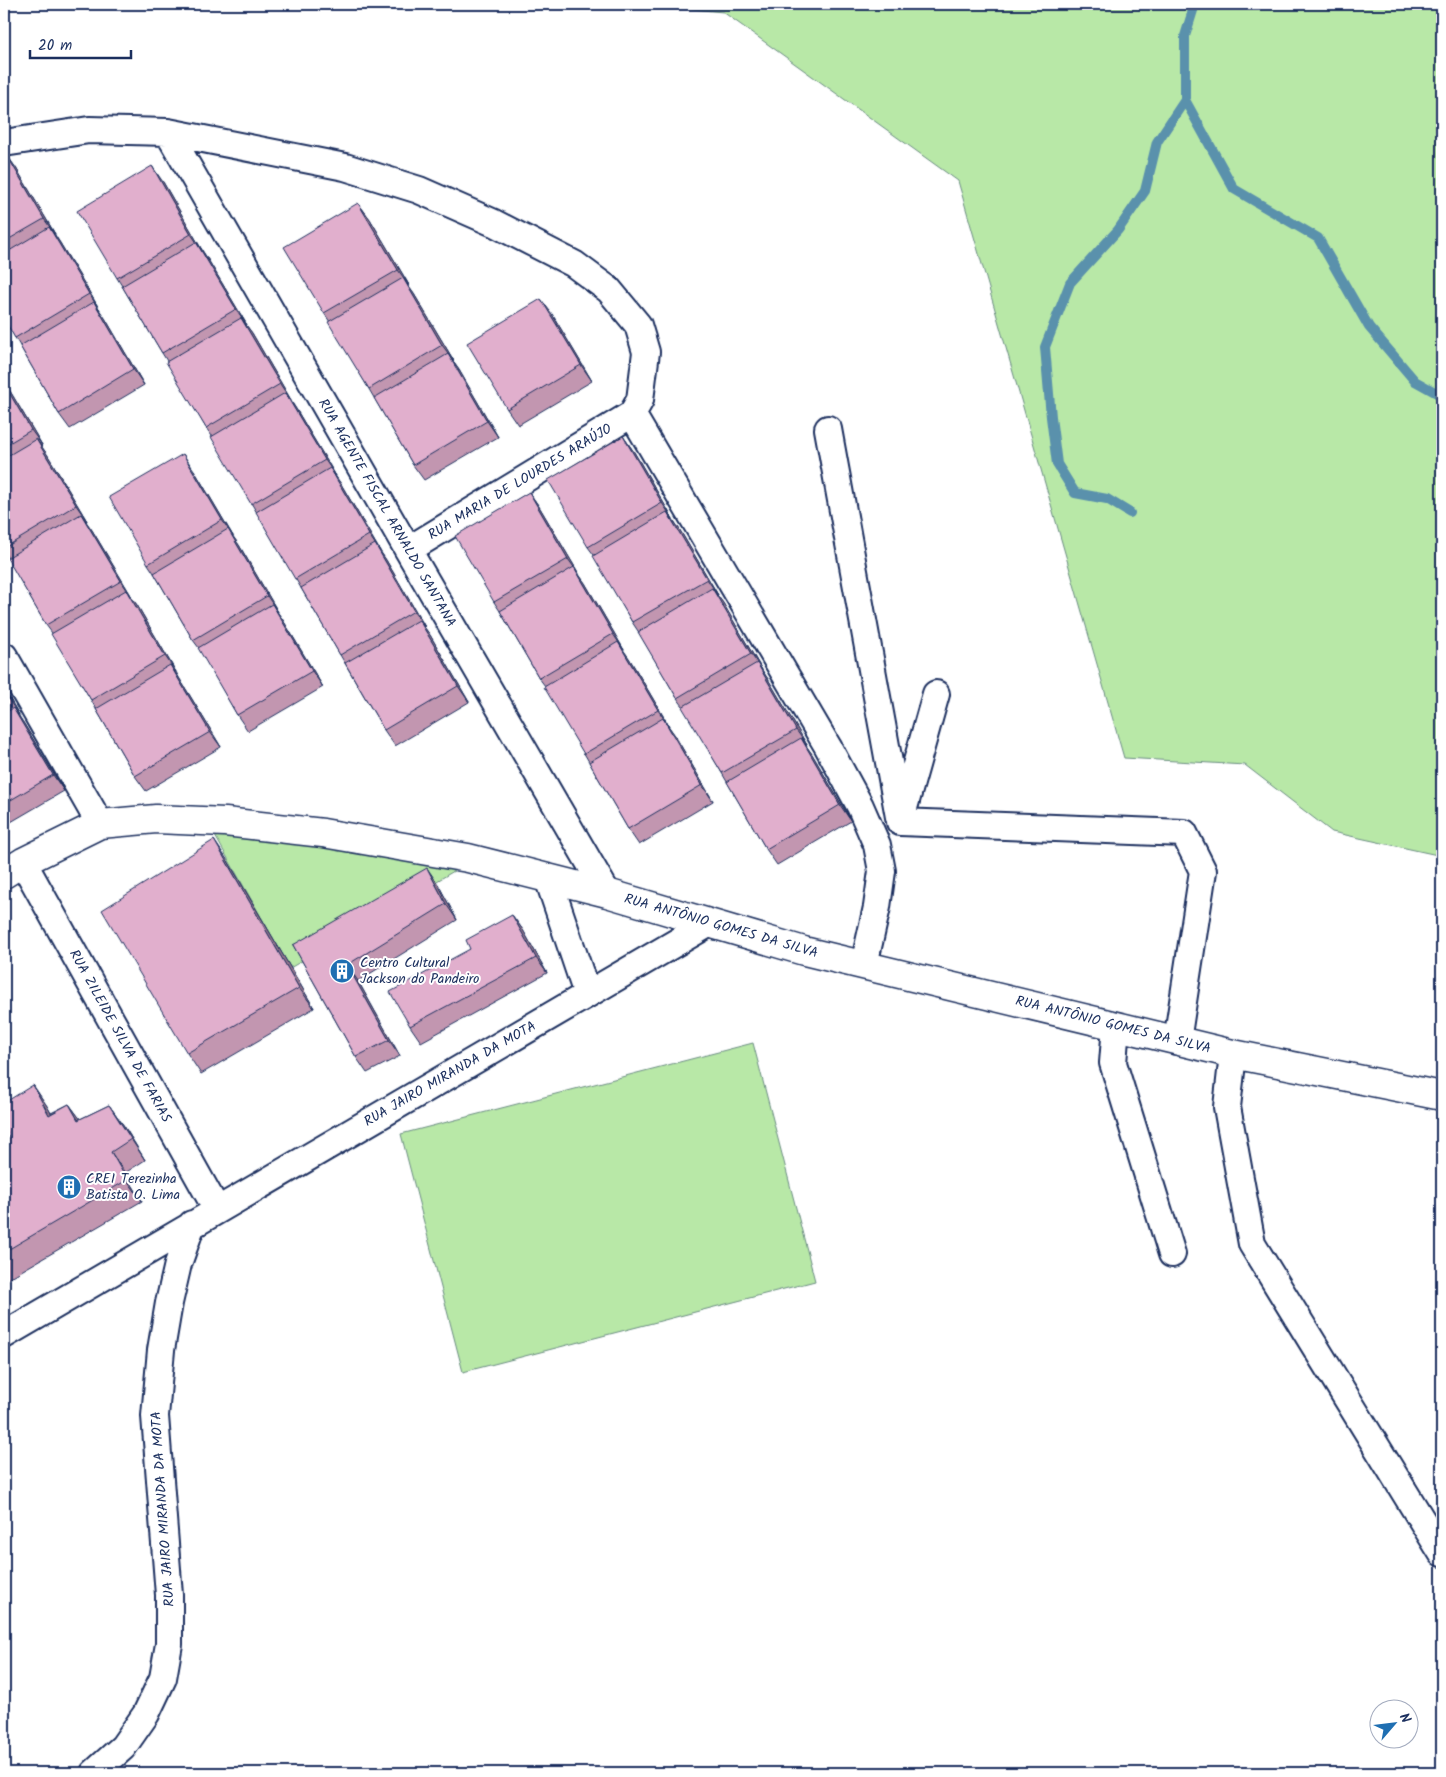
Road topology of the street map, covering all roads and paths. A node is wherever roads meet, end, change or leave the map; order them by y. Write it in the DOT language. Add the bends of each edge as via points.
graph roads {
  1 [pos="168,132"];
  2 [pos="4,143"];
  3 [pos="632,414"];
  4 [pos="828,429"];
  5 [pos="408,550"];
  6 [pos="4,656"];
  7 [pos="936,694"];
  8 [pos="900,822"];
  9 [pos="100,824"];
  10 [pos="877,845"];
  11 [pos="13,868"];
  12 [pos="548,878"];
  13 [pos="607,893"];
  14 [pos="708,924"];
  15 [pos="864,965"];
  16 [pos="587,994"];
  17 [pos="1116,1026"];
  18 [pos="1177,1040"];
  19 [pos="1233,1054"];
  20 [pos="1442,1096"];
  21 [pos="217,1210"];
  22 [pos="192,1224"];
  23 [pos="1172,1254"];
  24 [pos="4,1335"];
  25 [pos="1442,1553"];
  26 [pos="94,1773"];
  1 -- 2 [label="street" via="89,130"];
  1 -- 3 [label="street" via="345,167 419,190 494,223 574,264 609,290 638,325 646,352 640,400"];
  1 -- 5 [label="street, RUA AGENTE FISCAL ARNALDO SANTANA"];
  3 -- 5 [label="street, RUA MARIA DE LOURDES ARAÚJO"];
  3 -- 10 [label="street" via="828,747"];
  4 -- 8 [label="street"];
  5 -- 13 [label="street, RUA AGENTE FISCAL ARNALDO SANTANA"];
  6 -- 9 [label="street"];
  7 -- 8 [label="street"];
  8 -- 10 [label="street" via="896,839"];
  8 -- 18 [label="street" via="1184,833 1203,871"];
  9 -- 11 [label="street, RUA ANTÔNIO GOMES DA SILVA"];
  9 -- 12 [label="street, RUA ANTÔNIO GOMES DA SILVA" via="156,819 206,821 324,833 468,858"];
  10 -- 15 [label="street" via="882,871 878,907"];
  11 -- 21 [label="street, RUA ZILEIDE SILVA DE FARIAS"];
  12 -- 13 [label="street, RUA ANTÔNIO GOMES DA SILVA"];
  12 -- 16 [label="street"];
  13 -- 14 [label="street, RUA ANTÔNIO GOMES DA SILVA"];
  14 -- 15 [label="street, RUA ANTÔNIO GOMES DA SILVA"];
  14 -- 16 [label="street, RUA JAIRO MIRANDA DA MOTA"];
  15 -- 17 [label="street, RUA ANTÔNIO GOMES DA SILVA"];
  16 -- 21 [label="street, RUA JAIRO MIRANDA DA MOTA"];
  17 -- 18 [label="street, RUA ANTÔNIO GOMES DA SILVA"];
  17 -- 23 [label="street" via="1114,1063"];
  18 -- 19 [label="street, RUA ANTÔNIO GOMES DA SILVA"];
  19 -- 20 [label="street, RUA ANTÔNIO GOMES DA SILVA"];
  19 -- 25 [label="street" via="1228,1106 1252,1244"];
  21 -- 22 [label="street, RUA JAIRO MIRANDA DA MOTA"];
  22 -- 24 [label="street, RUA JAIRO MIRANDA DA MOTA"];
  22 -- 26 [label="street, RUA JAIRO MIRANDA DA MOTA" via="169,1304 155,1416 169,1595 169,1644 163,1678 146,1714 122,1747"];
}
